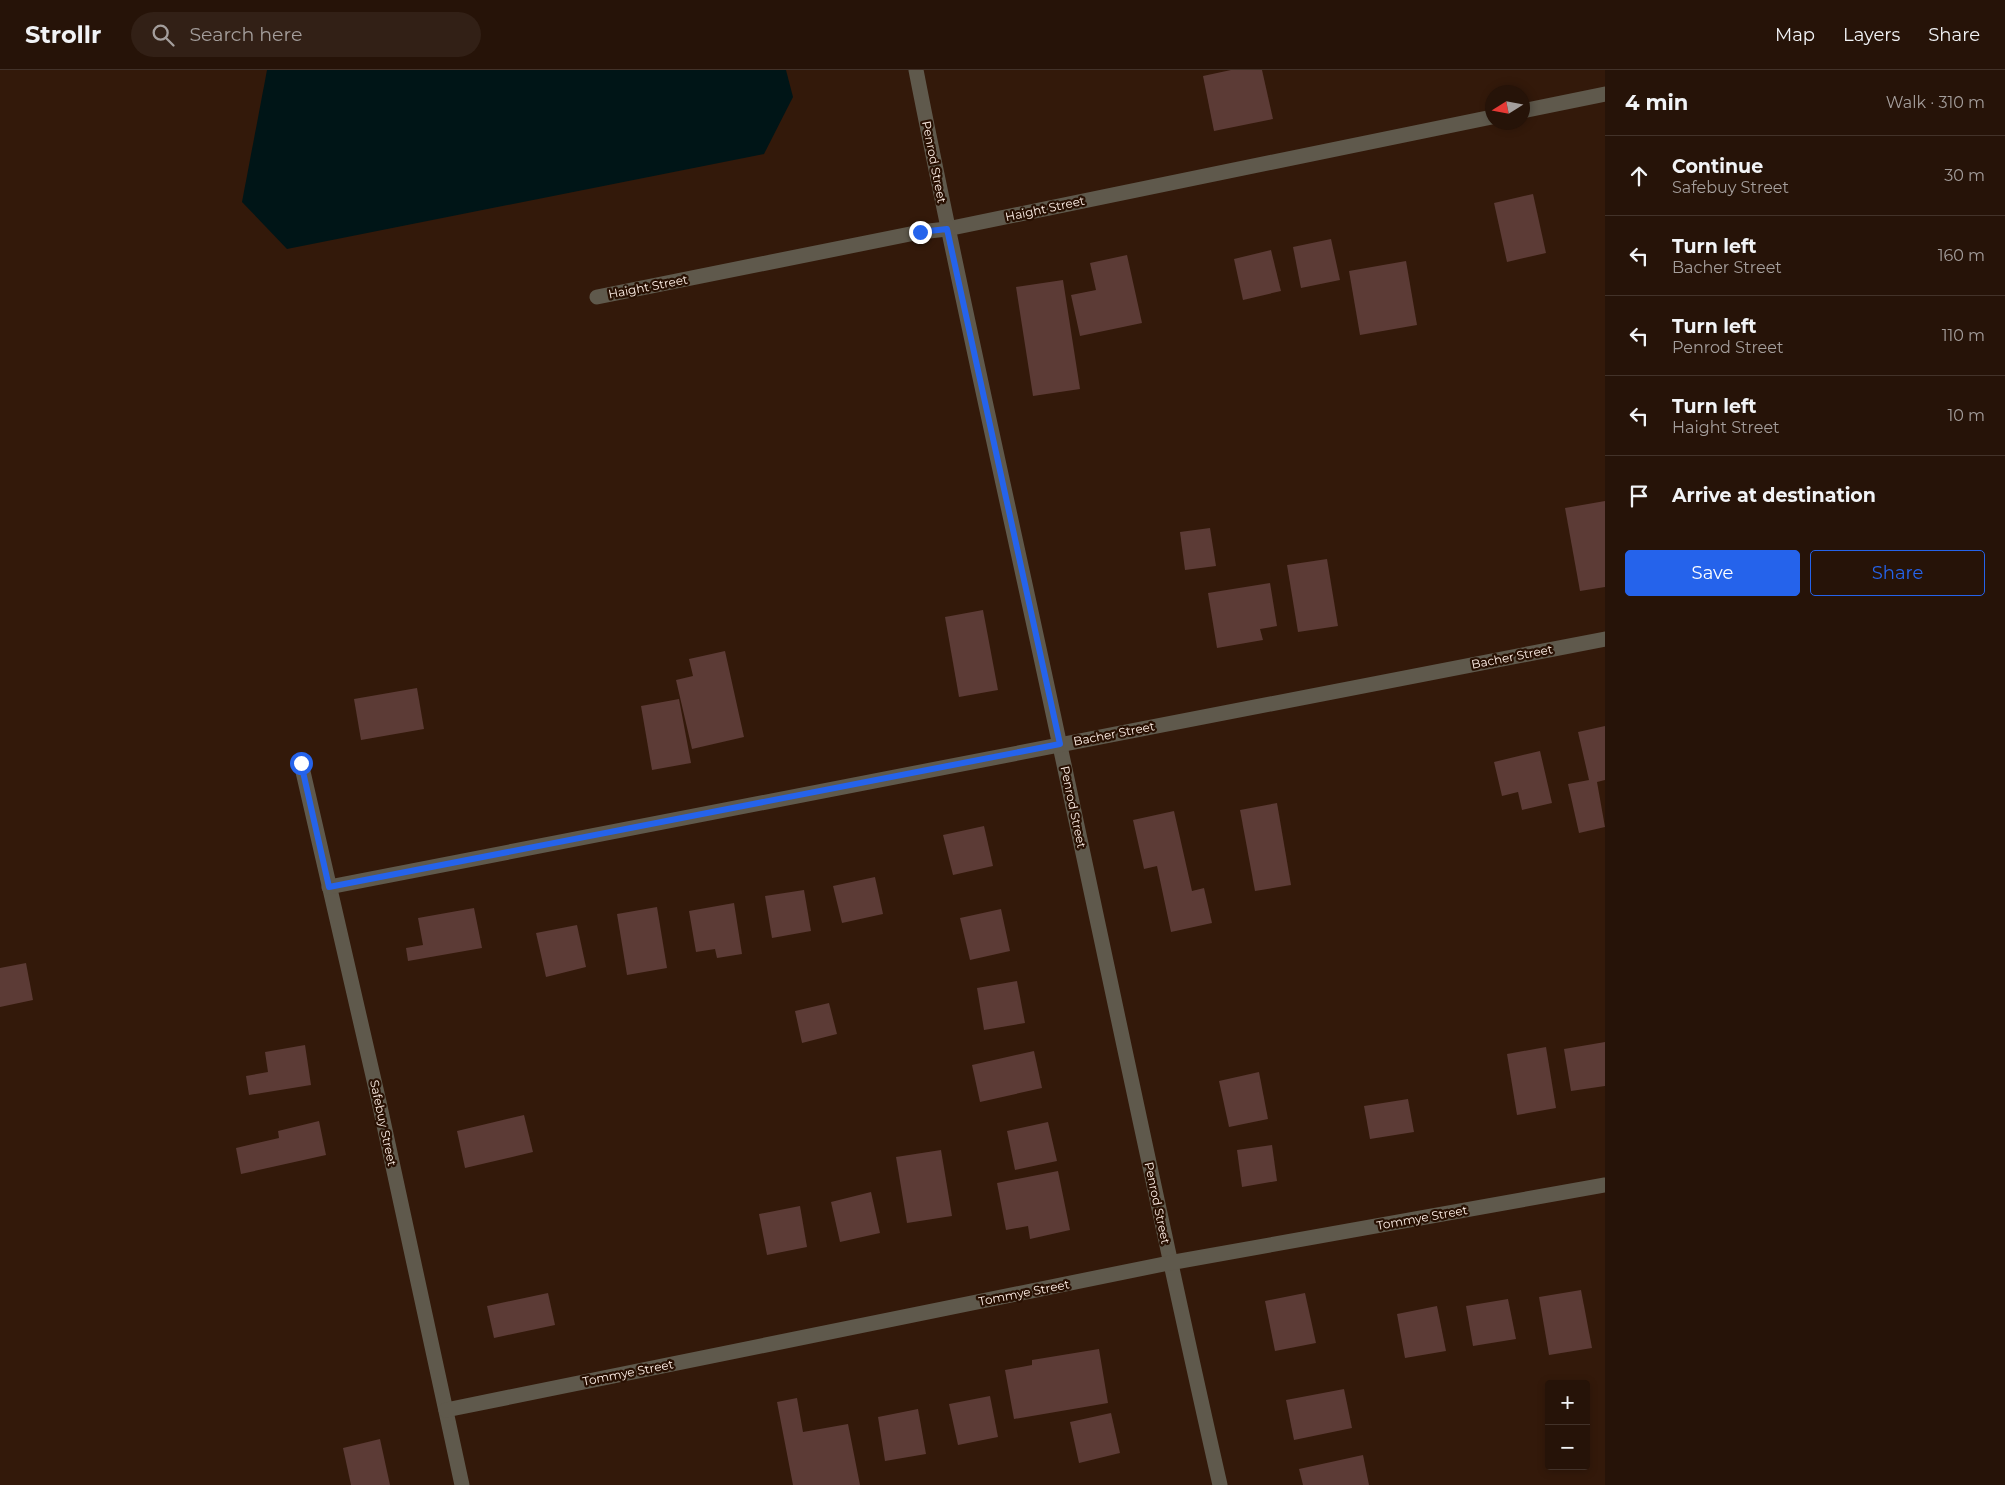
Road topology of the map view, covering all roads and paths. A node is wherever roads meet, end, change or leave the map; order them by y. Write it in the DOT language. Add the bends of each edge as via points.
graph roads {
  1 [pos="916,70"];
  2 [pos="1605,94"];
  3 [pos="1530,109"];
  4 [pos="1485,118"];
  5 [pos="947,229"];
  6 [pos="597,297"];
  7 [pos="1605,640"];
  8 [pos="1060,744"];
  9 [pos="301,763"];
  10 [pos="329,887"];
  11 [pos="1605,1185"];
  12 [pos="1169,1263"];
  13 [pos="446,1410"];
  14 [pos="462,1485"];
  15 [pos="1220,1485"];
  1 -- 5 [label="street, Penrod Street"];
  2 -- 3 [label="street"];
  4 -- 5 [label="street, Haight Street"];
  5 -- 6 [label="street, Haight Street"];
  5 -- 8 [label="street, Penrod Street"];
  7 -- 8 [label="street, Bacher Street"];
  8 -- 10 [label="street, Bacher Street"];
  8 -- 12 [label="street, Penrod Street"];
  9 -- 10 [label="street, Safebuy Street"];
  10 -- 13 [label="street, Safebuy Street"];
  11 -- 12 [label="street, Tommye Street"];
  12 -- 13 [label="street, Tommye Street"];
  12 -- 15 [label="street, Penrod Street"];
  13 -- 14 [label="street, Safebuy Street"];
}
